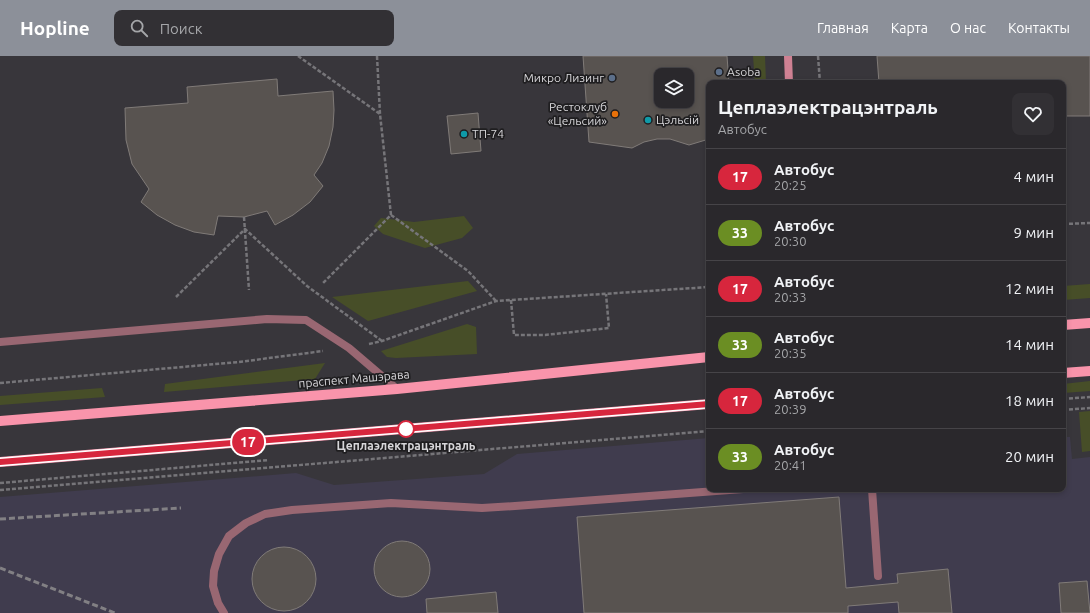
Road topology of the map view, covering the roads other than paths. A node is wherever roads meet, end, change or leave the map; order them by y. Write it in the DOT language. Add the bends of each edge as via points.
graph roads {
  1 [pos="788,56"];
  2 [pos="789,80"];
  3 [pos="1090,323"];
  4 [pos="1066,325"];
  5 [pos="0,342"];
  6 [pos="706,357"];
  7 [pos="1090,371"];
  8 [pos="1066,374"];
  9 [pos="397,389"];
  10 [pos="706,404"];
  11 [pos="0,421"];
  12 [pos="0,462"];
  13 [pos="706,492"];
  14 [pos="872,492"];
  15 [pos="878,576"];
  16 [pos="224,613"];
  1 -- 2 [label="street"];
  3 -- 4 [label="main road"];
  5 -- 9 [label="lane" via="267,319 306,320 349,348"];
  6 -- 9 [label="main road, праспект Машэрава"];
  7 -- 8 [label="main road"];
  9 -- 11 [label="main road, праспект Машэрава"];
  10 -- 12 [label="main road"];
  13 -- 16 [label="lane" via="482,508 391,503 265,514 246,523 229,536 219,554 214,571 214,586 218,603"];
  14 -- 15 [label="lane"];
}
